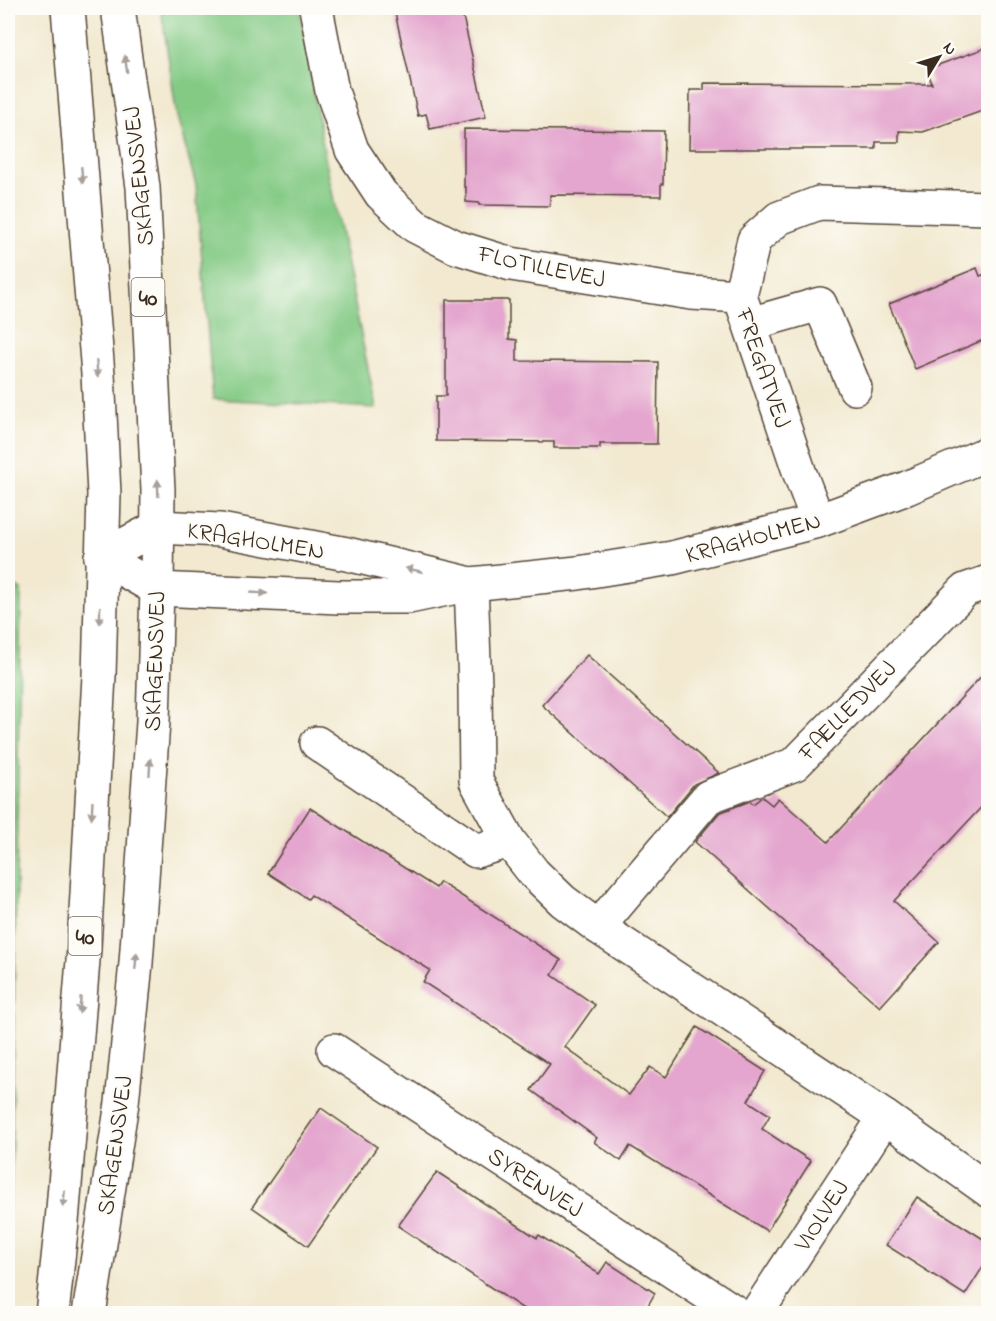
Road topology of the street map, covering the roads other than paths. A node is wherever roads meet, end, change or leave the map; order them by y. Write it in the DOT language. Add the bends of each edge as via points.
graph roads {
  1 [pos="68,8"];
  2 [pos="118,8"];
  3 [pos="316,8"];
  4 [pos="988,208"];
  5 [pos="745,310"];
  6 [pos="855,388"];
  7 [pos="988,453"];
  8 [pos="818,521"];
  9 [pos="158,527"];
  10 [pos="101,557"];
  11 [pos="988,582"];
  12 [pos="471,584"];
  13 [pos="157,589"];
  14 [pos="317,743"];
  15 [pos="509,841"];
  16 [pos="598,927"];
  17 [pos="334,1050"];
  18 [pos="885,1117"];
  19 [pos="988,1190"];
  20 [pos="52,1314"];
  21 [pos="89,1314"];
  22 [pos="738,1314"];
  23 [pos="756,1314"];
  1 -- 10 [label="street, SKAGENSVEJ / 40, one-way" via="98,374 104,494"];
  9 -- 2 [label="street, SKAGENSVEJ / 40, one-way" via="142,187"];
  3 -- 5 [label="street, FLOTILLEVEJ" via="332,91 352,150 381,194 415,226 456,247 512,264 691,293"];
  4 -- 5 [label="street, FREGATVEJ" via="819,203 779,218 754,240"];
  5 -- 6 [label="street, FLOTILLEVEJ" via="820,304"];
  5 -- 8 [label="street, FREGATVEJ"];
  7 -- 8 [label="street, KRAGHOLMEN"];
  8 -- 12 [label="street, KRAGHOLMEN" via="672,558"];
  9 -- 10 [label="street, KRAGHOLMEN"];
  12 -- 9 [label="street, KRAGHOLMEN, one-way" via="347,554 220,530"];
  9 -- 13 [label="street, SKAGENSVEJ / 40"];
  10 -- 13 [label="street, KRAGHOLMEN"];
  10 -- 20 [label="street, SKAGENSVEJ / 40, one-way" via="99,676 84,948"];
  11 -- 16 [label="street, FÆLLEDVEJ" via="965,590 795,764 708,797"];
  13 -- 12 [label="street, KRAGHOLMEN, one-way" via="409,597"];
  12 -- 15 [label="street" via="476,781"];
  21 -- 13 [label="street, SKAGENSVEJ / 40, one-way" via="122,1103 136,963 153,722"];
  14 -- 15 [label="street" via="476,852"];
  15 -- 16 [label="street" via="534,873"];
  16 -- 18 [label="street"];
  17 -- 22 [label="street, SYRENVEJ"];
  18 -- 19 [label="street"];
  18 -- 23 [label="street, VIOLVEJ"];
}
